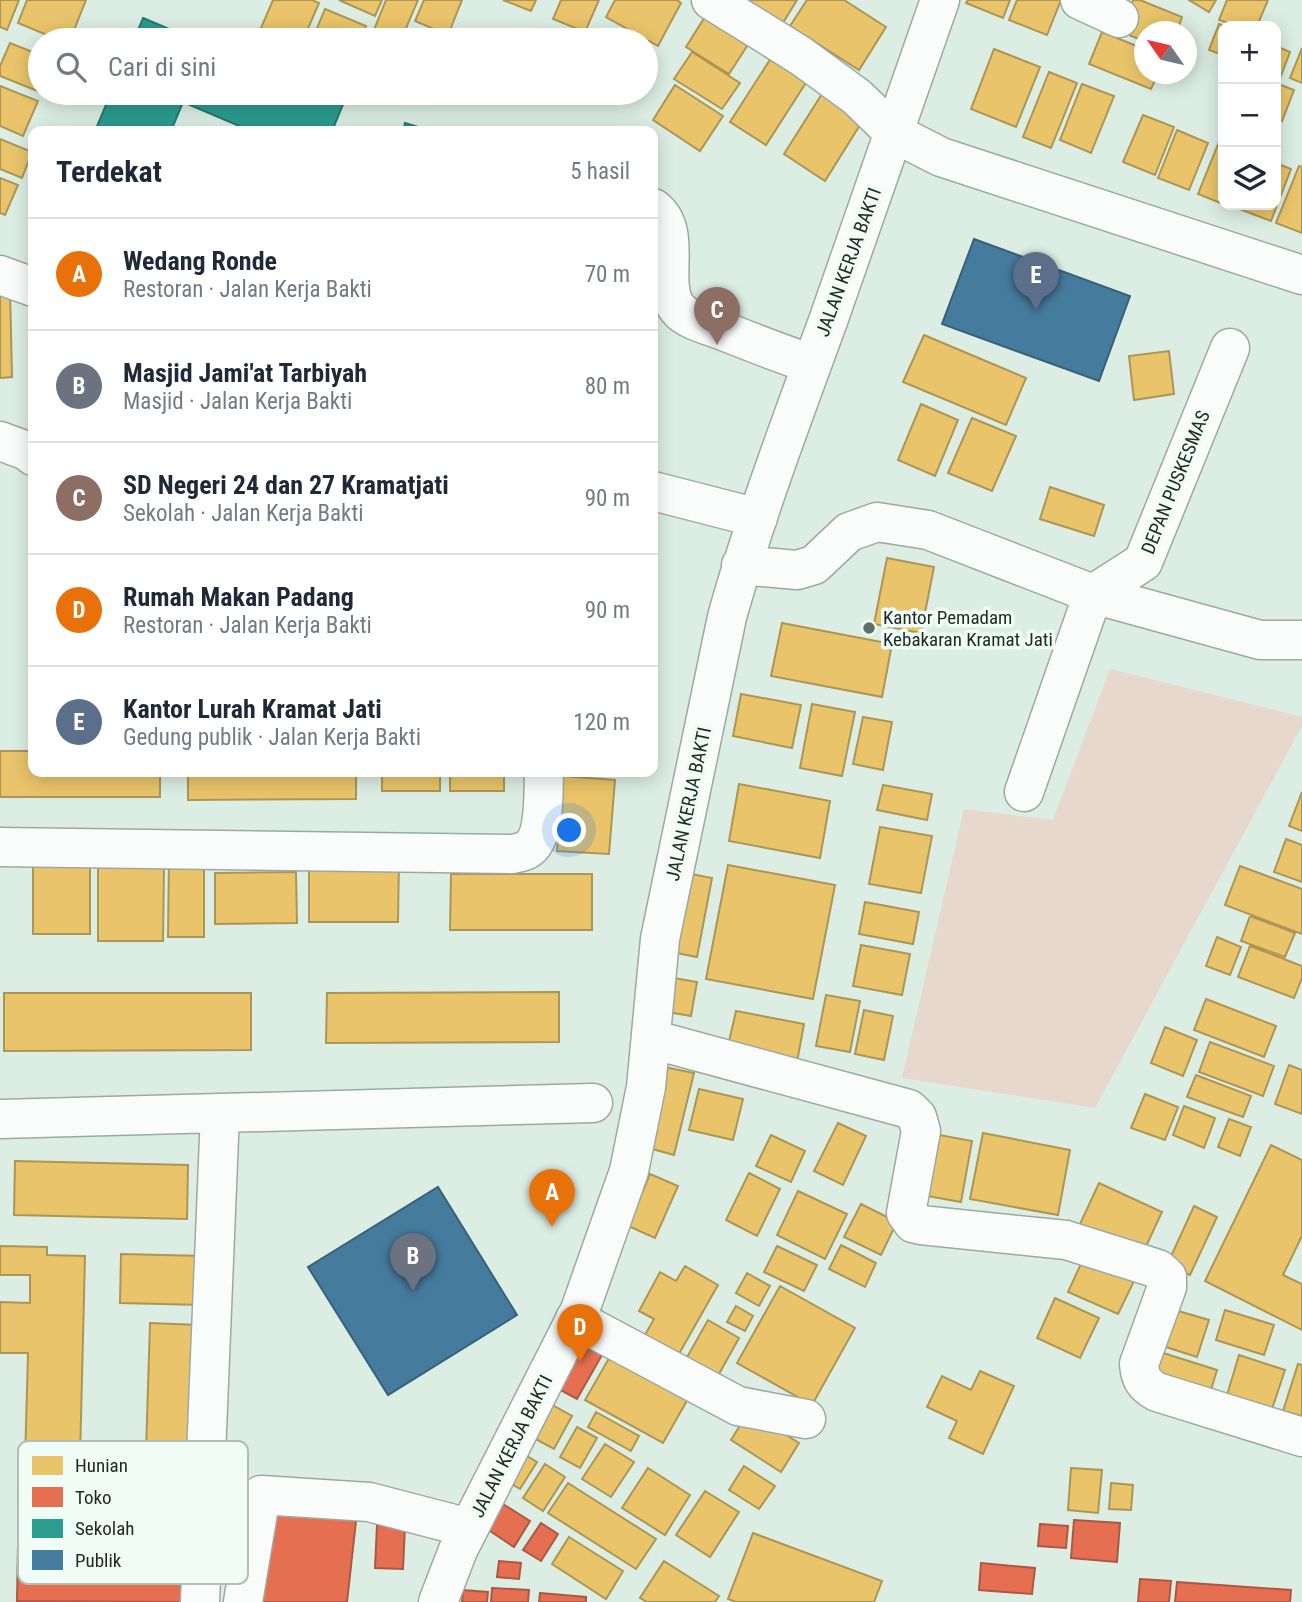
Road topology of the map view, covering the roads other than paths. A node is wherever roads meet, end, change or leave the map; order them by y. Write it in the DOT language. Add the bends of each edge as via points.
graph roads {
  1 [pos="710,0"];
  2 [pos="940,0"];
  3 [pos="1080,0"];
  4 [pos="1119,18"];
  5 [pos="894,134"];
  6 [pos="658,212"];
  7 [pos="0,275"];
  8 [pos="1302,275"];
  9 [pos="28,285"];
  10 [pos="1230,348"];
  11 [pos="812,364"];
  12 [pos="0,441"];
  13 [pos="28,452"];
  14 [pos="658,492"];
  15 [pos="758,518"];
  16 [pos="741,565"];
  17 [pos="1093,594"];
  18 [pos="1302,640"];
  19 [pos="544,777"];
  20 [pos="1024,792"];
  21 [pos="0,848"];
  22 [pos="651,1039"];
  23 [pos="593,1103"];
  24 [pos="220,1113"];
  25 [pos="0,1119"];
  26 [pos="576,1319"];
  27 [pos="806,1419"];
  28 [pos="1302,1437"];
  29 [pos="207,1441"];
  30 [pos="469,1528"];
  31 [pos="248,1572"];
  32 [pos="201,1584"];
  33 [pos="246,1584"];
  34 [pos="200,1602"];
  35 [pos="243,1602"];
  36 [pos="438,1602"];
  1 -- 5 [label="street" via="801,56 856,97"];
  2 -- 5 [label="street, JALAN KERJA BAKTI"];
  3 -- 4 [label="street"];
  5 -- 8 [label="street" via="941,157"];
  5 -- 11 [label="street, JALAN KERJA BAKTI"];
  6 -- 11 [label="street" via="669,232 671,296 678,310"];
  7 -- 9 [label="street"];
  10 -- 17 [label="street, DEPAN PUSKESMAS" via="1143,562"];
  11 -- 15 [label="street, JALAN KERJA BAKTI"];
  12 -- 13 [label="street"];
  14 -- 15 [label="street"];
  15 -- 16 [label="street, JALAN KERJA BAKTI"];
  16 -- 17 [label="street" via="797,570 814,565 849,532 877,522 928,530"];
  16 -- 22 [label="street, JALAN KERJA BAKTI" via="660,939"];
  17 -- 18 [label="street" via="1260,640"];
  17 -- 20 [label="street"];
  19 -- 21 [label="street" via="536,840 528,850 512,854"];
  22 -- 26 [label="street, JALAN KERJA BAKTI" via="629,1171"];
  22 -- 28 [label="street" via="909,1109 921,1131 906,1213 913,1223 1066,1240 1158,1269 1167,1278 1167,1287 1139,1364 1146,1386"];
  23 -- 24 [label="street"];
  24 -- 25 [label="street"];
  24 -- 29 [label="street"];
  26 -- 27 [label="street" via="738,1406"];
  26 -- 30 [label="street, JALAN KERJA BAKTI"];
  30 -- 31 [label="street" via="369,1502 261,1495"];
  30 -- 36 [label="street, JALAN KERJA BAKTI"];
  32 -- 34 [label="street"];
  33 -- 35 [label="street"];
}
